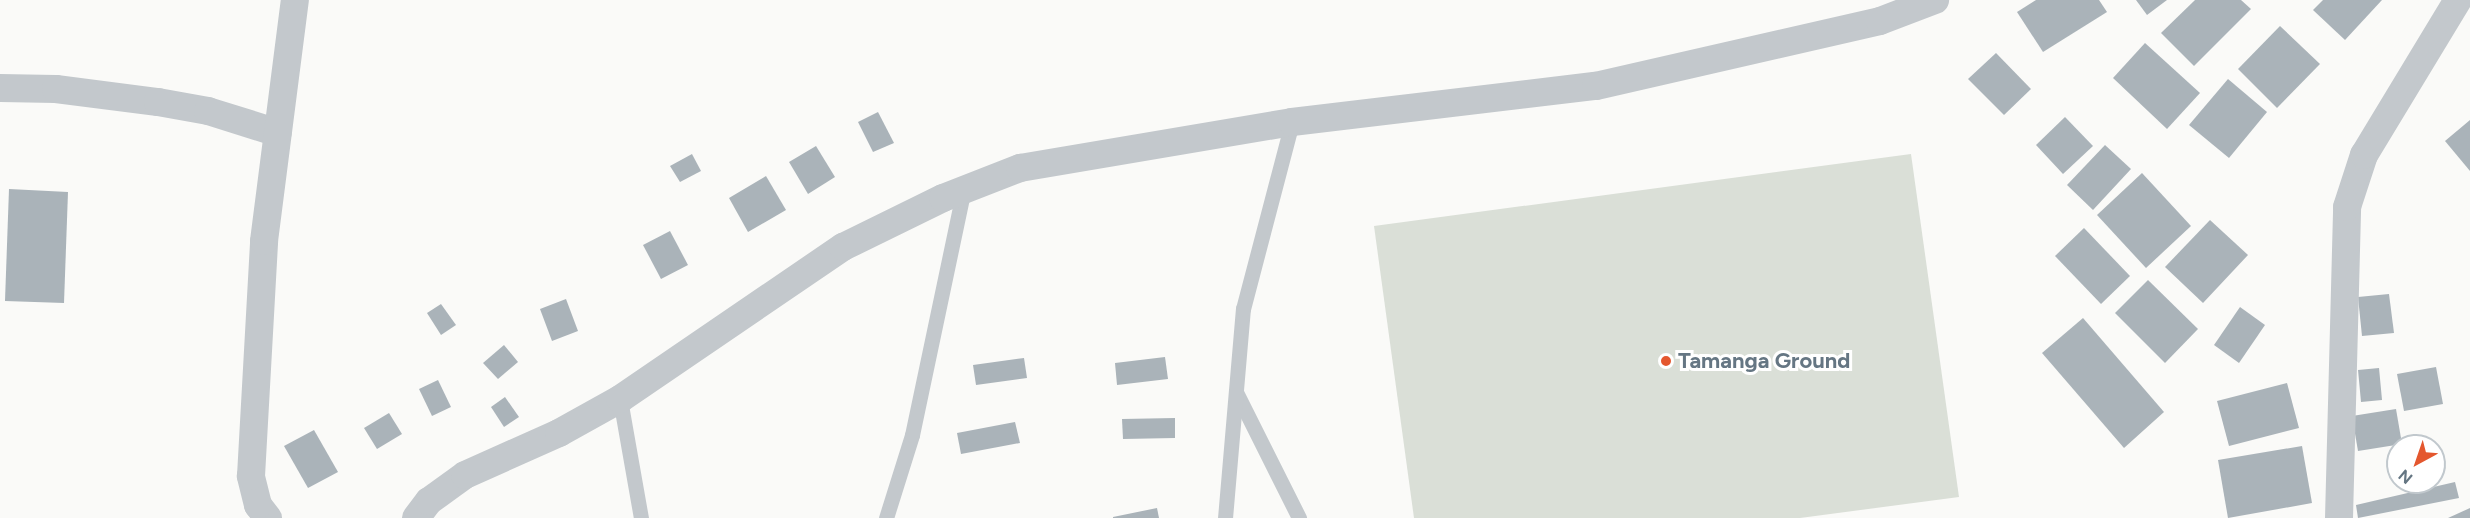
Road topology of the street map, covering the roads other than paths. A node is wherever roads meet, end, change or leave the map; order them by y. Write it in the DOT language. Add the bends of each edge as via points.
graph roads {
  1 [pos="295,0"];
  2 [pos="1935,0"];
  3 [pos="2458,0"];
  4 [pos="0,88"];
  5 [pos="1292,122"];
  6 [pos="278,133"];
  7 [pos="964,189"];
  8 [pos="1236,392"];
  9 [pos="620,399"];
  10 [pos="268,518"];
  11 [pos="416,518"];
  12 [pos="641,518"];
  13 [pos="885,518"];
  14 [pos="1225,518"];
  15 [pos="1299,518"];
  16 [pos="2339,518"];
  1 -- 6 [label="street"];
  2 -- 5 [label="street" via="1880,21 1596,86"];
  3 -- 16 [label="street" via="2364,154 2347,207"];
  4 -- 6 [label="street" via="56,88 158,102 208,111"];
  5 -- 7 [label="street" via="1020,168"];
  5 -- 8 [label="lane" via="1243,309"];
  6 -- 10 [label="street" via="264,241 251,476 258,505"];
  7 -- 9 [label="street" via="843,247"];
  7 -- 13 [label="lane" via="912,435"];
  8 -- 14 [label="lane"];
  8 -- 15 [label="lane"];
  9 -- 11 [label="street" via="559,433 465,475 429,501"];
  9 -- 12 [label="lane"];
}
